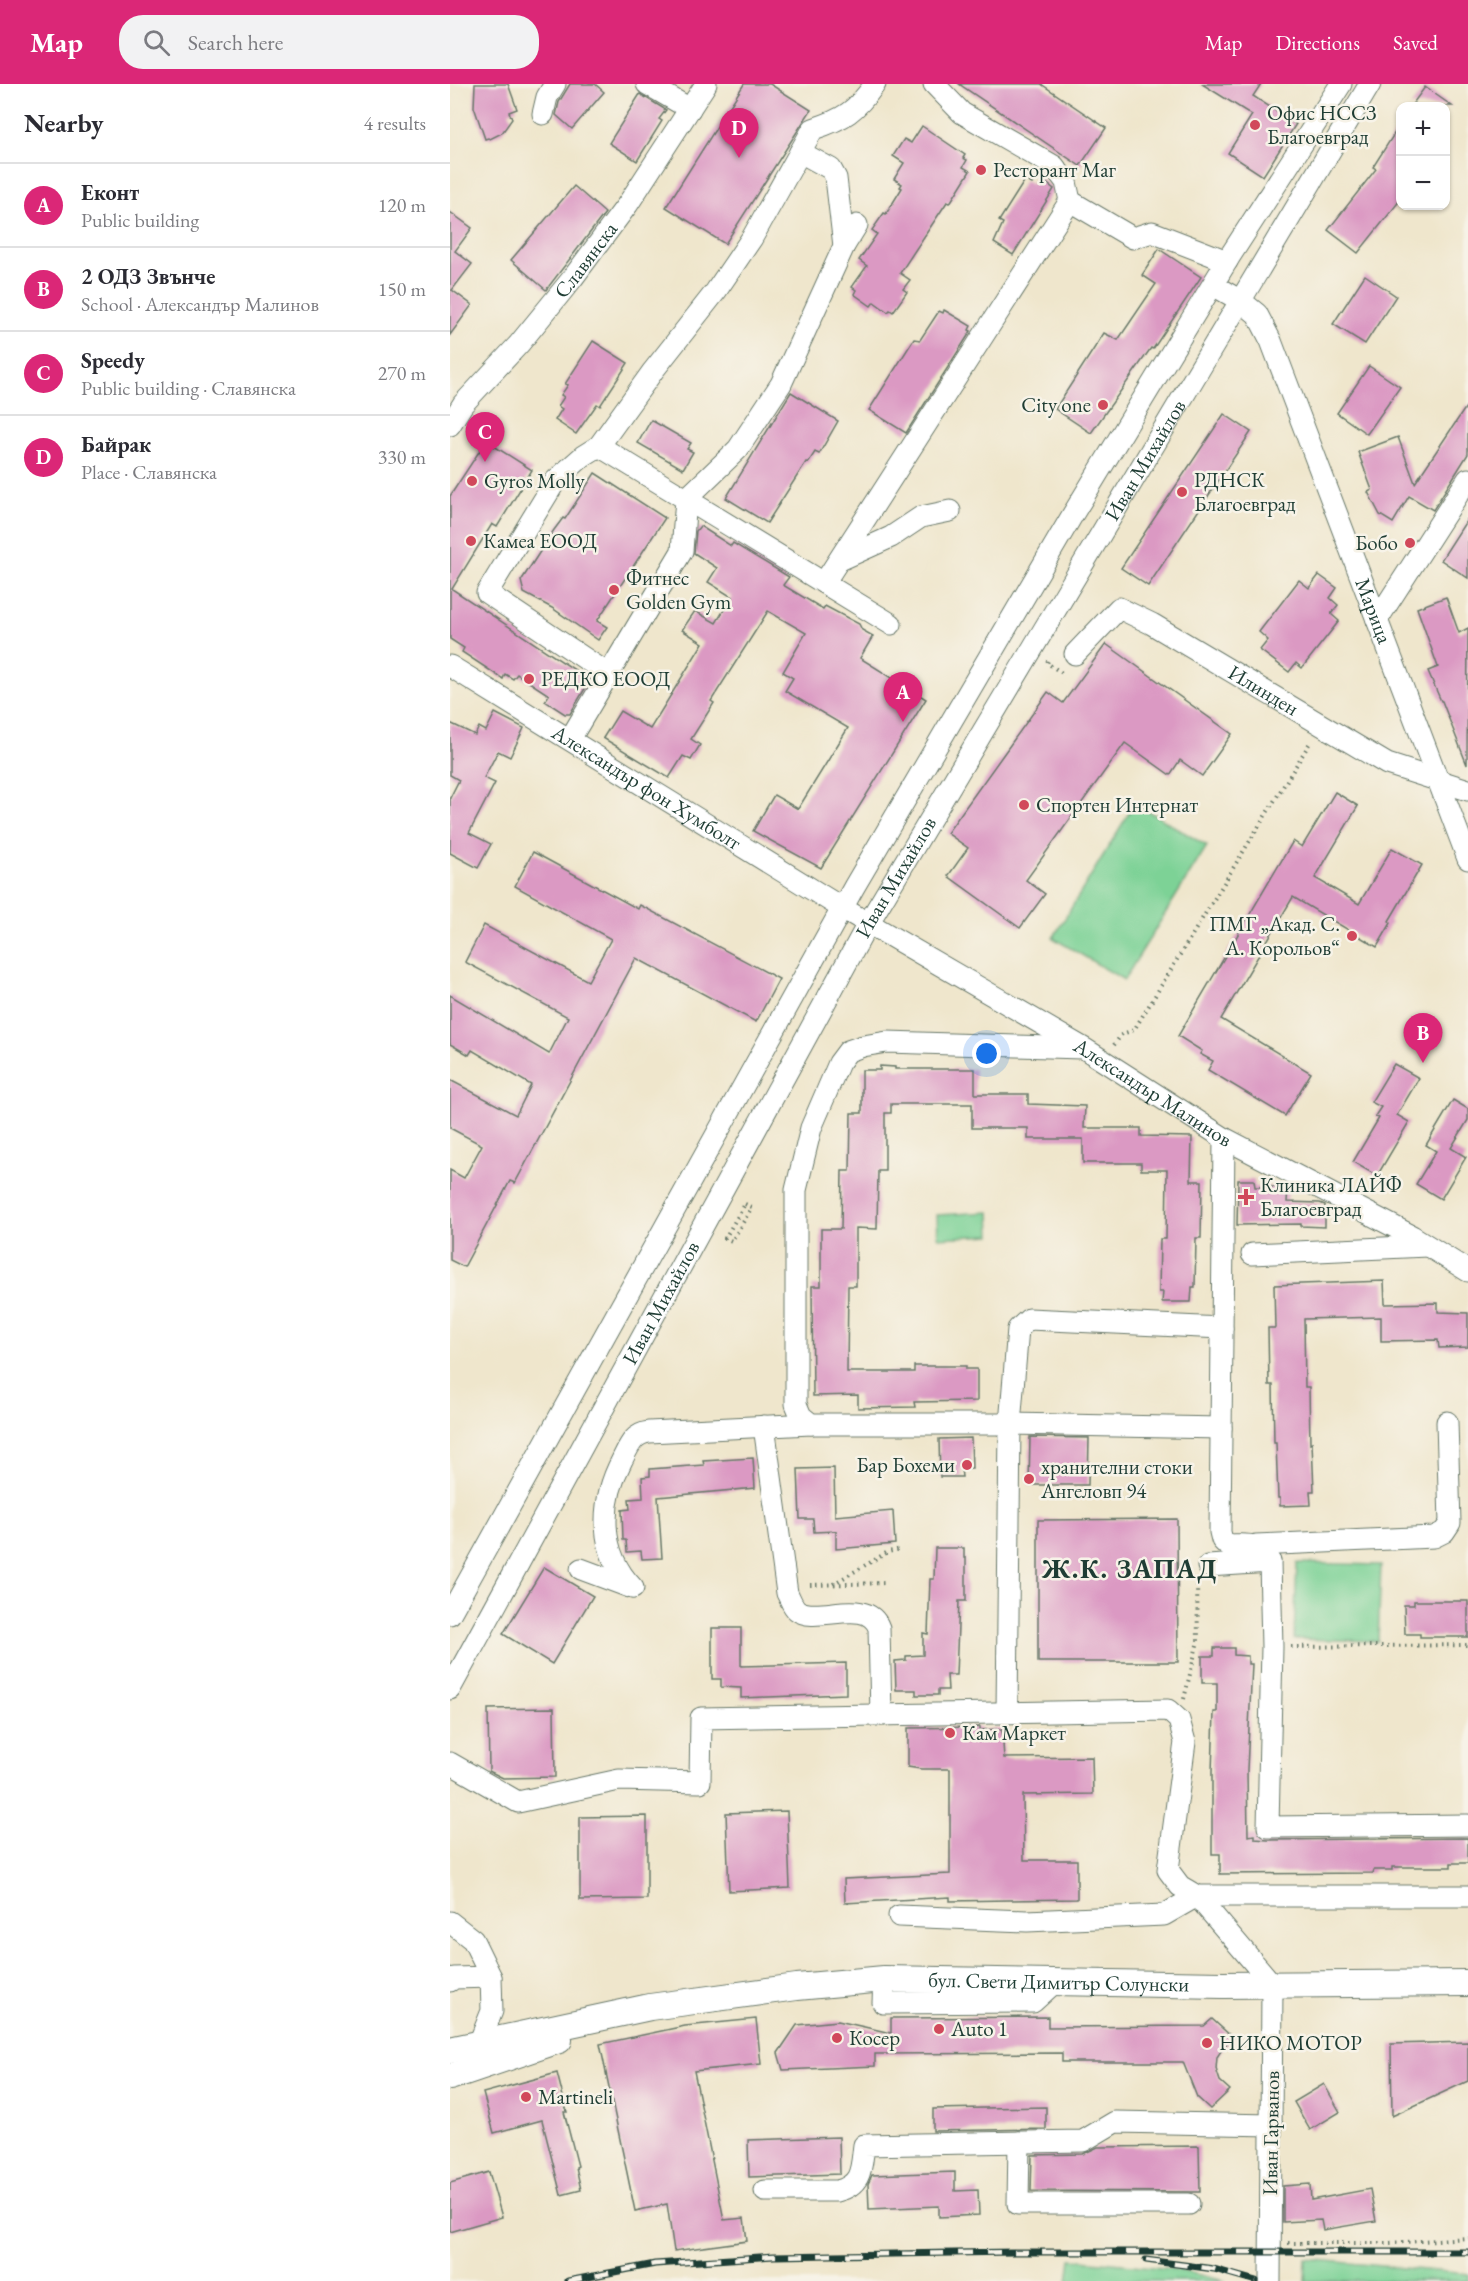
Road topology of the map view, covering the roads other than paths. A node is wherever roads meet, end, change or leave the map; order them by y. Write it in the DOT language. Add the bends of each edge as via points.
graph roads {
  1 [pos="555,84"];
  2 [pos="647,84"];
  3 [pos="706,84"];
  4 [pos="875,84"];
  5 [pos="934,84"];
  6 [pos="1341,84"];
  7 [pos="1370,84"];
  8 [pos="690,109"];
  9 [pos="543,114"];
  10 [pos="800,152"];
  11 [pos="1070,201"];
  12 [pos="857,225"];
  13 [pos="844,246"];
  14 [pos="1227,261"];
  15 [pos="1213,285"];
  16 [pos="1240,301"];
  17 [pos="450,424"];
  18 [pos="599,446"];
  19 [pos="1468,479"];
  20 [pos="686,499"];
  21 [pos="950,511"];
  22 [pos="840,561"];
  23 [pos="824,583"];
  24 [pos="1377,620"];
  25 [pos="891,624"];
  26 [pos="1075,654"];
  27 [pos="450,666"];
  28 [pos="608,674"];
  29 [pos="570,739"];
  30 [pos="1438,781"];
  31 [pos="1468,790"];
  32 [pos="1468,859"];
  33 [pos="842,908"];
  34 [pos="869,922"];
  35 [pos="1085,1049"];
  36 [pos="1224,1138"];
  37 [pos="1427,1246"];
  38 [pos="1252,1254"];
  39 [pos="1468,1270"];
  40 [pos="1222,1328"];
  41 [pos="1447,1422"];
  42 [pos="811,1424"];
  43 [pos="1010,1424"];
  44 [pos="764,1426"];
  45 [pos="1221,1428"];
  46 [pos="1256,1545"];
  47 [pos="1270,1562"];
  48 [pos="1208,1566"];
  49 [pos="581,1569"];
  50 [pos="450,1614"];
  51 [pos="450,1689"];
  52 [pos="1007,1713"];
  53 [pos="881,1715"];
  54 [pos="450,1763"];
  55 [pos="1468,1825"];
  56 [pos="1197,1896"];
  57 [pos="1468,1896"];
  58 [pos="899,1916"];
  59 [pos="450,1922"];
  60 [pos="491,1977"];
  61 [pos="450,1981"];
  62 [pos="1468,1983"];
  63 [pos="1272,1984"];
  64 [pos="650,2007"];
  65 [pos="478,2043"];
  66 [pos="450,2050"];
  67 [pos="456,2077"];
  68 [pos="1272,2125"];
  69 [pos="1019,2142"];
  70 [pos="765,2191"];
  71 [pos="1189,2204"];
  72 [pos="1270,2281"];
  1 -- 9 [label="street"];
  2 -- 8 [label="street"];
  3 -- 8 [label="street, Славянска"];
  4 -- 10 [label="street" via="862,102 839,120 813,129"];
  5 -- 11 [label="street" via="962,113 1054,166 1066,182"];
  6 -- 14 [label="street, Иван Михайлов"];
  7 -- 16 [label="street, Иван Михайлов"];
  8 -- 17 [label="street, Славянска" via="628,204 572,279"];
  10 -- 13 [label="street" via="831,169 836,178"];
  10 -- 18 [label="street" via="752,238 716,291"];
  11 -- 14 [label="street" via="1133,238 1152,232"];
  11 -- 22 [label="street"];
  12 -- 13 [label="street"];
  13 -- 20 [label="street" via="781,384 738,449"];
  14 -- 15 [label="street, Иван Михайлов"];
  15 -- 16 [label="street, Марица"];
  15 -- 33 [label="street, Иван Михайлов" via="1073,514"];
  16 -- 24 [label="street, Марица" via="1257,315 1270,341"];
  16 -- 34 [label="street, Иван Михайлов"];
  18 -- 20 [label="street"];
  18 -- 28 [label="street" via="556,480 487,593"];
  19 -- 24 [label="street"];
  20 -- 23 [label="street"];
  20 -- 28 [label="street" via="682,551"];
  21 -- 22 [label="street" via="921,517 891,537"];
  22 -- 23 [label="street"];
  23 -- 25 [label="street"];
  24 -- 30 [label="street, Марица"];
  26 -- 30 [label="street, Илинден" via="1119,608 1387,765"];
  27 -- 29 [label="street, Александър фон Хумболт"];
  28 -- 29 [label="street"];
  29 -- 33 [label="street, Александър фон Хумболт"];
  30 -- 31 [label="street, Илинден"];
  30 -- 32 [label="street, Марица"];
  33 -- 34 [label="street, Александър Малинов"];
  33 -- 50 [label="street, Иван Михайлов"];
  34 -- 35 [label="street, Александър Малинов"];
  34 -- 51 [label="street, Иван Михайлов"];
  35 -- 36 [label="street, Александър Малинов"];
  35 -- 42 [label="street" via="887,1042 848,1051 811,1128 796,1190 796,1404 801,1416"];
  36 -- 37 [label="street, Александър Малинов"];
  36 -- 40 [label="street"];
  37 -- 38 [label="street"];
  37 -- 39 [label="street, Александър Малинов"];
  40 -- 43 [label="street" via="1029,1319 1018,1329"];
  40 -- 45 [label="street"];
  41 -- 46 [label="street" via="1450,1523 1444,1532 1434,1538"];
  42 -- 43 [label="street"];
  42 -- 44 [label="street"];
  43 -- 45 [label="street"];
  43 -- 52 [label="street"];
  44 -- 49 [label="street" via="649,1432 634,1438 615,1472 605,1512 613,1560 633,1588"];
  44 -- 53 [label="street" via="788,1593 794,1607 804,1613 865,1612 876,1620"];
  45 -- 46 [label="street" via="1222,1540 1227,1545"];
  46 -- 47 [label="street"];
  47 -- 48 [label="street"];
  47 -- 55 [label="street" via="1268,1827"];
  52 -- 53 [label="street"];
  52 -- 56 [label="street" via="1168,1710 1179,1720 1185,1742 1168,1870 1180,1886"];
  53 -- 54 [label="street" via="700,1718 700,1782 619,1780 518,1802"];
  56 -- 57 [label="street"];
  56 -- 58 [label="street" via="1164,1915 1027,1921"];
  56 -- 63 [label="street"];
  59 -- 60 [label="street" via="473,1940"];
  60 -- 61 [label="street"];
  60 -- 65 [label="street" via="492,2011"];
  62 -- 63 [label="main road, бул. Свети Димитър Солунски"];
  63 -- 64 [label="main road, бул. Свети Димитър Солунски" via="884,1979"];
  63 -- 68 [label="street, Иван Гарванов"];
  64 -- 65 [label="main road, бул. Свети Димитър Солунски"];
  64 -- 67 [label="main road, бул. Свети Димитър Солунски"];
  65 -- 66 [label="main road, бул. Свети Димитър Солунски"];
  65 -- 67 [label="street"];
  68 -- 69 [label="street" via="1115,2122 1083,2141"];
  68 -- 72 [label="street, Иван Гарванов"];
  69 -- 70 [label="street" via="864,2145 860,2177 848,2189"];
  69 -- 71 [label="street" via="1018,2204"];
}
